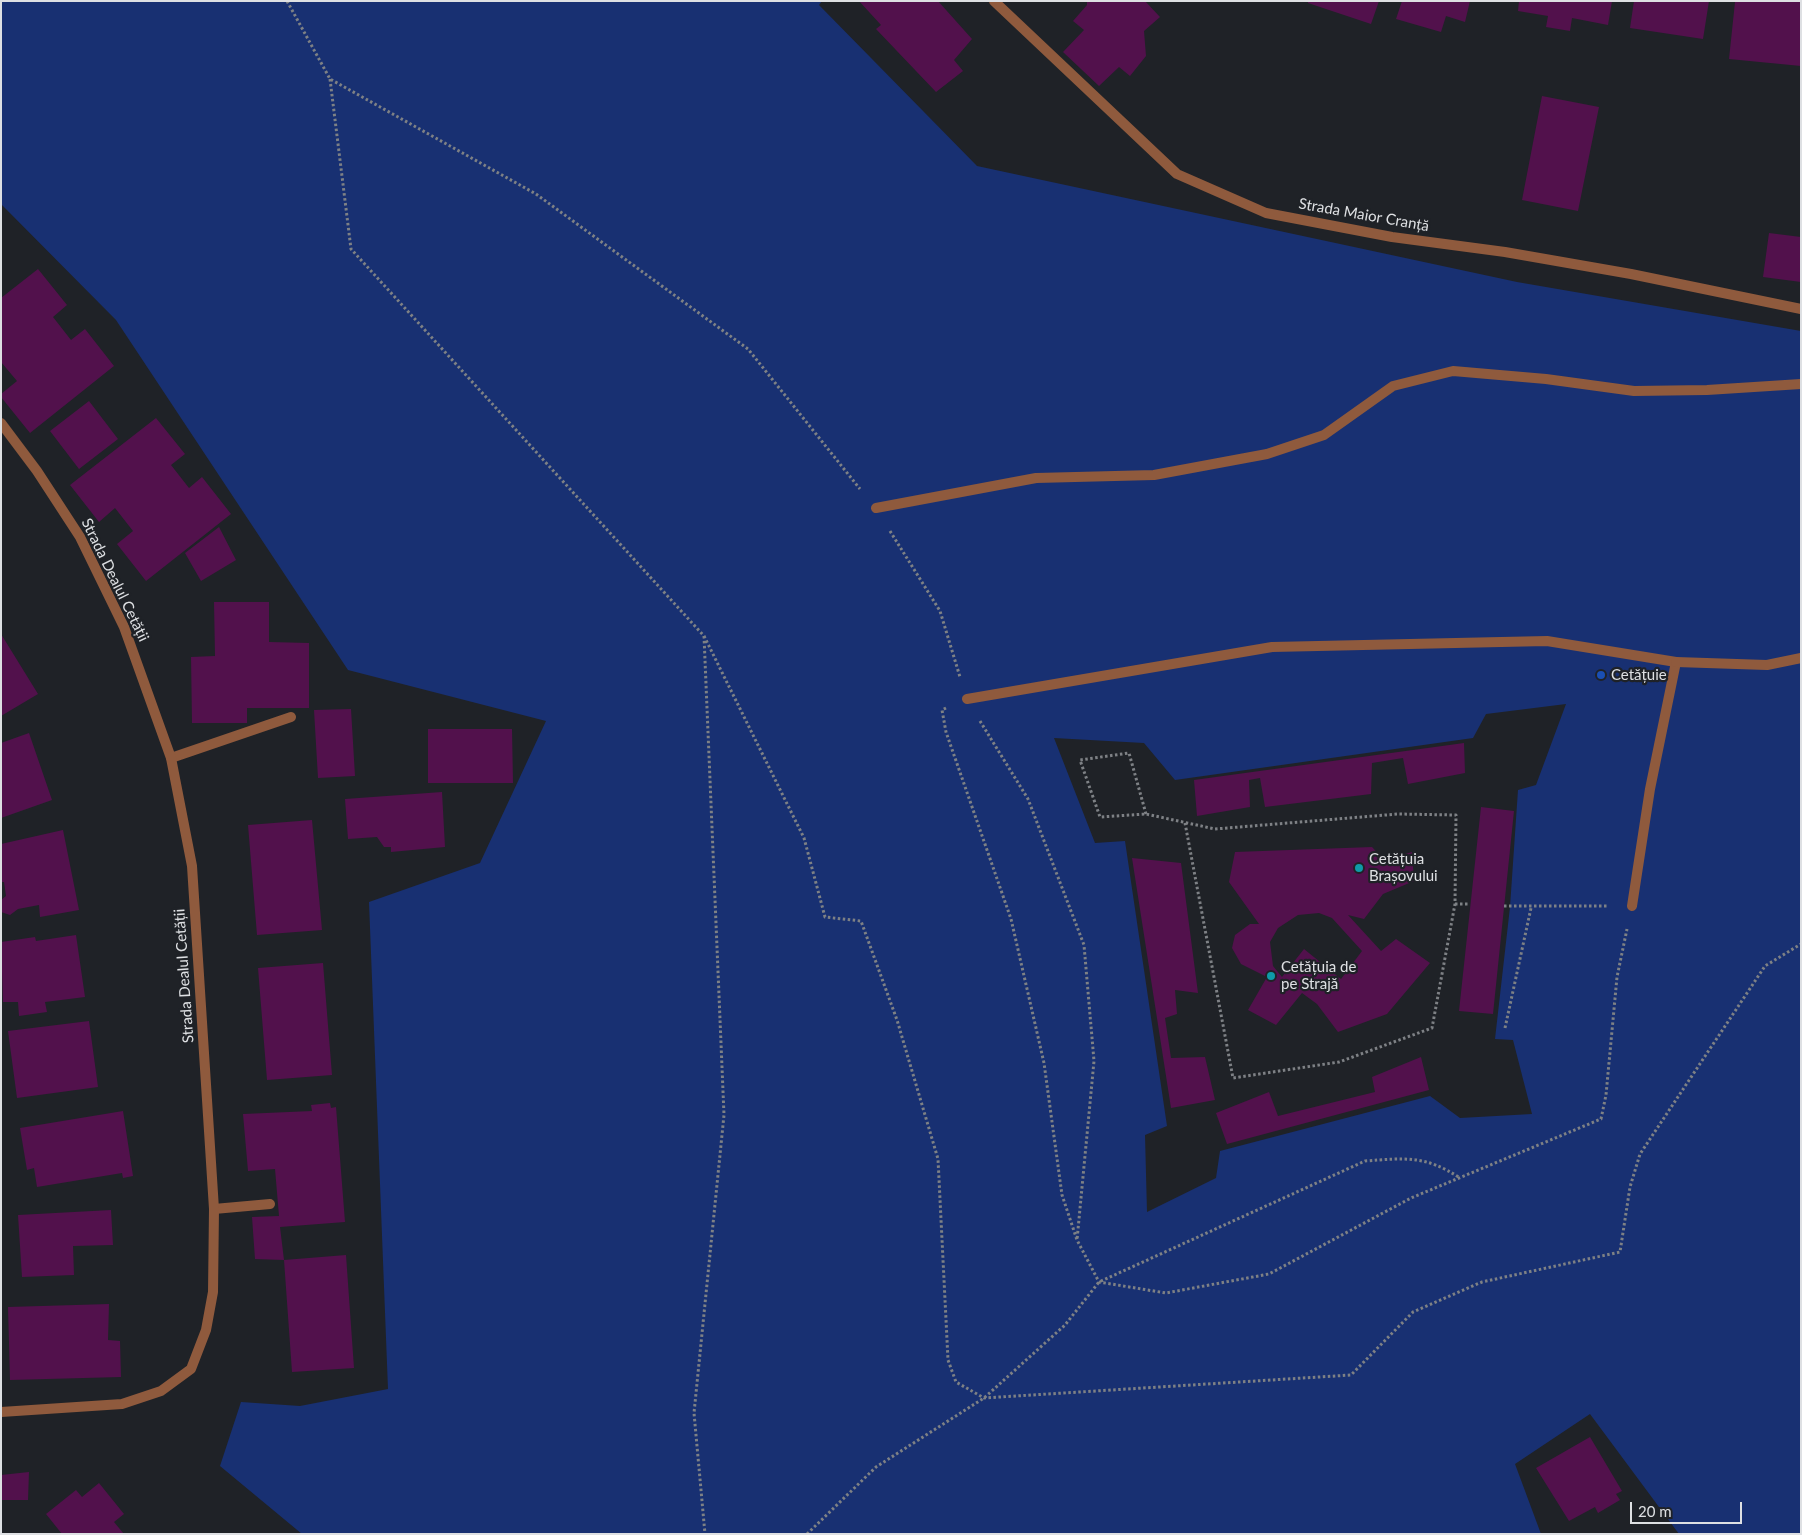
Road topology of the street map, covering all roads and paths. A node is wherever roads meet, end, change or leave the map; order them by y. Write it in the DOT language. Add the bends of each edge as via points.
graph roads {
  1 [pos="286,1"];
  2 [pos="994,1"];
  3 [pos="330,79"];
  4 [pos="1801,309"];
  5 [pos="1801,384"];
  6 [pos="1,423"];
  7 [pos="876,508"];
  8 [pos="704,636"];
  9 [pos="1801,658"];
  10 [pos="1676,662"];
  11 [pos="967,699"];
  12 [pos="291,717"];
  13 [pos="171,758"];
  14 [pos="1146,814"];
  15 [pos="1185,823"];
  16 [pos="1455,904"];
  17 [pos="1470,904"];
  18 [pos="1504,906"];
  19 [pos="1632,906"];
  20 [pos="1531,908"];
  21 [pos="1801,944"];
  22 [pos="1504,1028"];
  23 [pos="1460,1178"];
  24 [pos="270,1204"];
  25 [pos="214,1209"];
  26 [pos="1077,1240"];
  27 [pos="1099,1282"];
  28 [pos="984,1398"];
  29 [pos="1,1412"];
  30 [pos="705,1534"];
  31 [pos="806,1534"];
  1 -- 3 [label="path"];
  2 -- 4 [label="street, Strada Maior Cranță" via="1177,174 1266,213 1392,237 1631,274"];
  3 -- 7 [label="path" via="536,194 748,349"];
  3 -- 8 [label="path" via="352,249"];
  5 -- 7 [label="street" via="1634,391 1453,371 1393,386 1324,435 1267,454 1154,475 1036,478"];
  6 -- 13 [label="street, Strada Dealul Cetății" via="80,537 124,627"];
  7 -- 11 [label="path" via="940,611"];
  8 -- 28 [label="path" via="804,838 826,917 861,920 896,1020 938,1159 948,1360 956,1382"];
  8 -- 30 [label="path" via="724,1115 694,1413"];
  9 -- 10 [label="street" via="1766,665"];
  10 -- 11 [label="street" via="1547,641 1272,647"];
  10 -- 19 [label="street" via="1650,788"];
  11 -- 26 [label="path" via="1028,799 1084,944 1094,1061"];
  11 -- 26 [label="path" via="942,710 946,732 1011,919 1044,1063 1062,1195"];
  12 -- 13 [label="street"];
  13 -- 25 [label="street, Strada Dealul Cetății" via="192,866"];
  14 -- 14 [label="path" via="1100,817 1080,760 1128,753"];
  14 -- 15 [label="path"];
  15 -- 16 [label="path" via="1215,829 1398,814 1456,815"];
  15 -- 16 [label="path" via="1233,1078 1339,1062 1432,1028"];
  16 -- 17 [label="path"];
  18 -- 20 [label="path"];
  19 -- 20 [label="path"];
  19 -- 23 [label="path" via="1617,977 1602,1119"];
  20 -- 22 [label="path"];
  21 -- 28 [label="path" via="1765,966 1640,1154 1630,1187 1620,1252 1482,1282 1413,1312 1351,1375"];
  23 -- 27 [label="path" via="1411,1198 1269,1274 1166,1293"];
  23 -- 27 [label="path" via="1441,1166 1409,1158 1365,1161"];
  24 -- 25 [label="street"];
  25 -- 29 [label="street, Strada Dealul Cetății" via="213,1292 206,1330 191,1369 161,1391 122,1404"];
  26 -- 27 [label="path"];
  27 -- 28 [label="path" via="1065,1325"];
  28 -- 31 [label="path" via="876,1467"];
}
